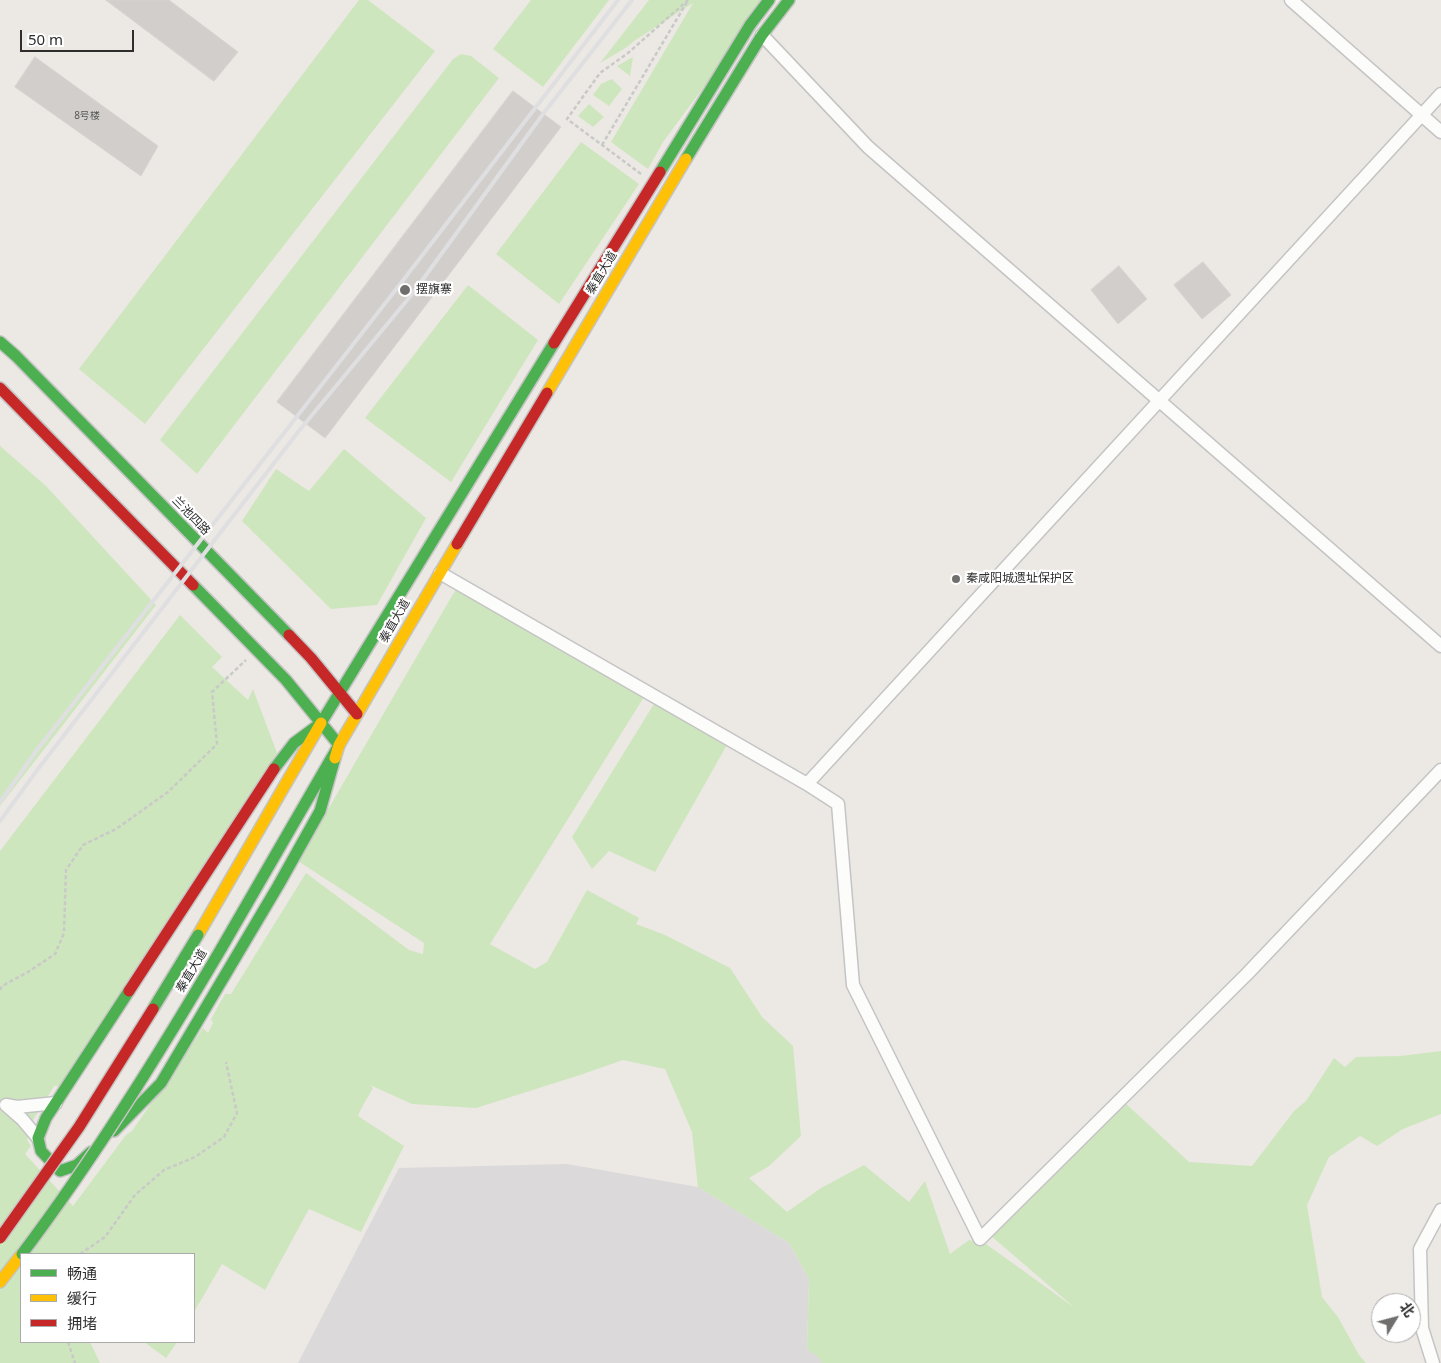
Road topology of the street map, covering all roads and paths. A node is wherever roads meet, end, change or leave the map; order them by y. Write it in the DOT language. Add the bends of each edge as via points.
graph roads {
  1 [pos="688,0"];
  2 [pos="769,0"];
  3 [pos="789,0"];
  4 [pos="1291,0"];
  5 [pos="672,28"];
  6 [pos="762,35"];
  7 [pos="1441,94"];
  8 [pos="1422,115"];
  9 [pos="1441,132"];
  10 [pos="602,145"];
  11 [pos="653,182"];
  12 [pos="0,342"];
  13 [pos="0,388"];
  14 [pos="1159,401"];
  15 [pos="440,572"];
  16 [pos="1441,646"];
  17 [pos="256,650"];
  18 [pos="339,692"];
  19 [pos="357,714"];
  20 [pos="321,723"];
  21 [pos="339,745"];
  22 [pos="1441,770"];
  23 [pos="807,784"];
  24 [pos="0,990"];
  25 [pos="226,1062"];
  26 [pos="56,1103"];
  27 [pos="3,1104"];
  28 [pos="38,1138"];
  29 [pos="1441,1210"];
  30 [pos="0,1238"];
  31 [pos="24,1253"];
  32 [pos="81,1253"];
  33 [pos="20,1257"];
  34 [pos="0,1282"];
  35 [pos="68,1343"];
  36 [pos="75,1363"];
  37 [pos="1433,1363"];
  1 -- 10 [label="path" via="600,73 573,108 567,119"];
  2 -- 11 [label="street, 秦直大道" via="750,25"];
  3 -- 6 [label="street, 秦直大道"];
  4 -- 8 [label="street"];
  5 -- 10 [label="path" via="688,0"];
  6 -- 14 [label="street" via="868,148"];
  6 -- 15 [label="street, 秦直大道"];
  7 -- 8 [label="street"];
  8 -- 9 [label="street"];
  8 -- 14 [label="street"];
  10 -- 11 [label="path"];
  11 -- 18 [label="street, 秦直大道"];
  12 -- 18 [label="street, 兰池四路" via="311,658"];
  13 -- 17 [label="street"];
  14 -- 16 [label="street"];
  14 -- 23 [label="street"];
  15 -- 19 [label="street, 秦直大道"];
  15 -- 23 [label="street"];
  17 -- 20 [label="street"];
  17 -- 24 [label="path" via="212,692 217,744 168,792 116,829 84,845 66,870 64,933 54,954"];
  18 -- 19 [label="street, 兰池四路"];
  18 -- 20 [label="street, 秦直大道"];
  19 -- 21 [label="street, 秦直大道"];
  20 -- 21 [label="street"];
  20 -- 26 [label="street" via="294,743 268,777"];
  20 -- 30 [label="street, 秦直大道, bridge" via="128,1052 40,1186"];
  21 -- 28 [label="street" via="320,811 161,1083 77,1165 60,1171 41,1151"];
  21 -- 31 [label="street, 秦直大道, bridge" via="156,1058 62,1202"];
  22 -- 23 [label="street" via="1247,974 980,1240 853,985 838,804"];
  25 -- 32 [label="path" via="237,1113 224,1137 196,1157 164,1170 135,1195 105,1237"];
  26 -- 27 [label="street" via="17,1107"];
  26 -- 28 [label="street"];
  27 -- 28 [label="street"];
  29 -- 37 [label="street" via="1420,1249 1422,1328"];
  33 -- 34 [label="street, 秦直大道"];
  35 -- 36 [label="path"];
}
